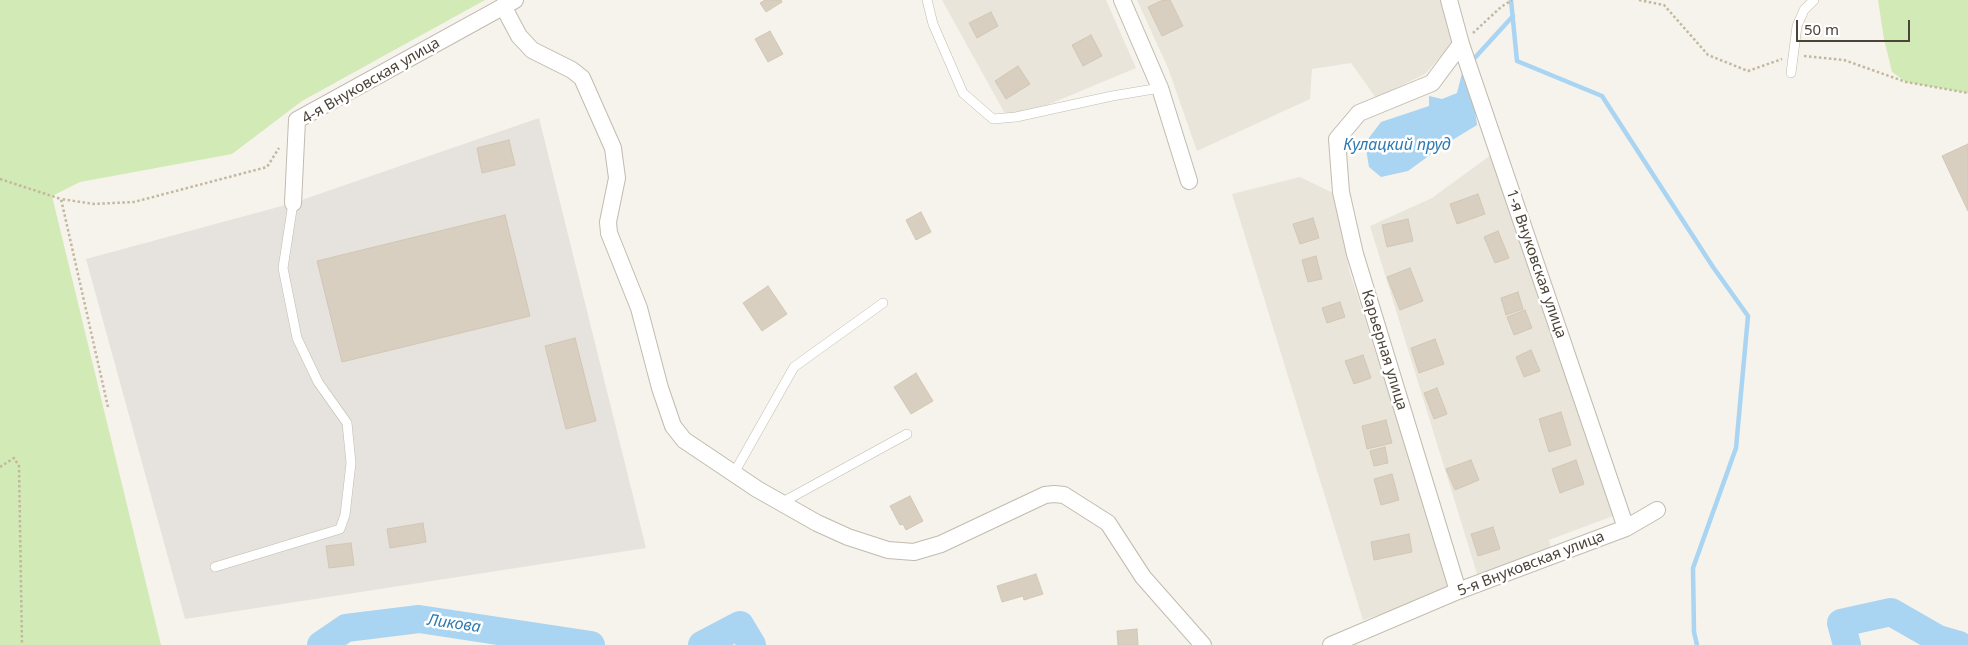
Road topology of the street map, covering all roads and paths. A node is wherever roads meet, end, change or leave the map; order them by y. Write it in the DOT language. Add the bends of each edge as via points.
graph roads {
  1 [pos="927,0"];
  2 [pos="1122,0"];
  3 [pos="1449,0"];
  4 [pos="1512,0"];
  5 [pos="1814,0"];
  6 [pos="509,3"];
  7 [pos="1461,44"];
  8 [pos="1791,72"];
  9 [pos="1160,88"];
  10 [pos="282,144"];
  11 [pos="0,179"];
  12 [pos="1189,181"];
  13 [pos="61,199"];
  14 [pos="293,203"];
  15 [pos="883,303"];
  16 [pos="108,406"];
  17 [pos="907,434"];
  18 [pos="0,466"];
  19 [pos="734,474"];
  20 [pos="781,503"];
  21 [pos="1658,510"];
  22 [pos="1626,528"];
  23 [pos="215,567"];
  24 [pos="1458,591"];
  25 [pos="22,645"];
  26 [pos="1203,645"];
  27 [pos="1331,645"];
  1 -- 9 [label="lane" via="933,24 963,93 993,119"];
  2 -- 9 [label="street"];
  3 -- 7 [label="street, 1-я Внуковская улица"];
  4 -- 7 [label="path"];
  5 -- 8 [label="lane" via="1804,10 1797,26"];
  6 -- 14 [label="street, 4-я Внуковская улица" via="297,120"];
  6 -- 19 [label="street" via="519,36 532,50 582,78 613,148 617,178 608,222 609,233 639,308 673,426 684,440"];
  7 -- 22 [label="street, 1-я Внуковская улица"];
  7 -- 24 [label="street, Карьерная улица" via="1432,83 1359,113 1337,139 1341,192 1355,254"];
  9 -- 12 [label="street"];
  10 -- 13 [label="path" via="267,167 134,202 94,204"];
  11 -- 13 [label="path"];
  13 -- 16 [label="path"];
  14 -- 23 [label="lane" via="283,268 297,338 318,382 347,423 352,462 345,515 340,529"];
  15 -- 19 [label="lane" via="794,366"];
  17 -- 20 [label="lane"];
  18 -- 25 [label="path" via="14,458 19,466"];
  19 -- 20 [label="street"];
  20 -- 26 [label="street" via="848,537 888,550 914,552 941,544 1045,496 1064,495 1108,523 1142,577"];
  21 -- 22 [label="street, 5-я Внуковская улица"];
  22 -- 24 [label="street, 5-я Внуковская улица"];
  24 -- 27 [label="street, 5-я Внуковская улица"];
}
